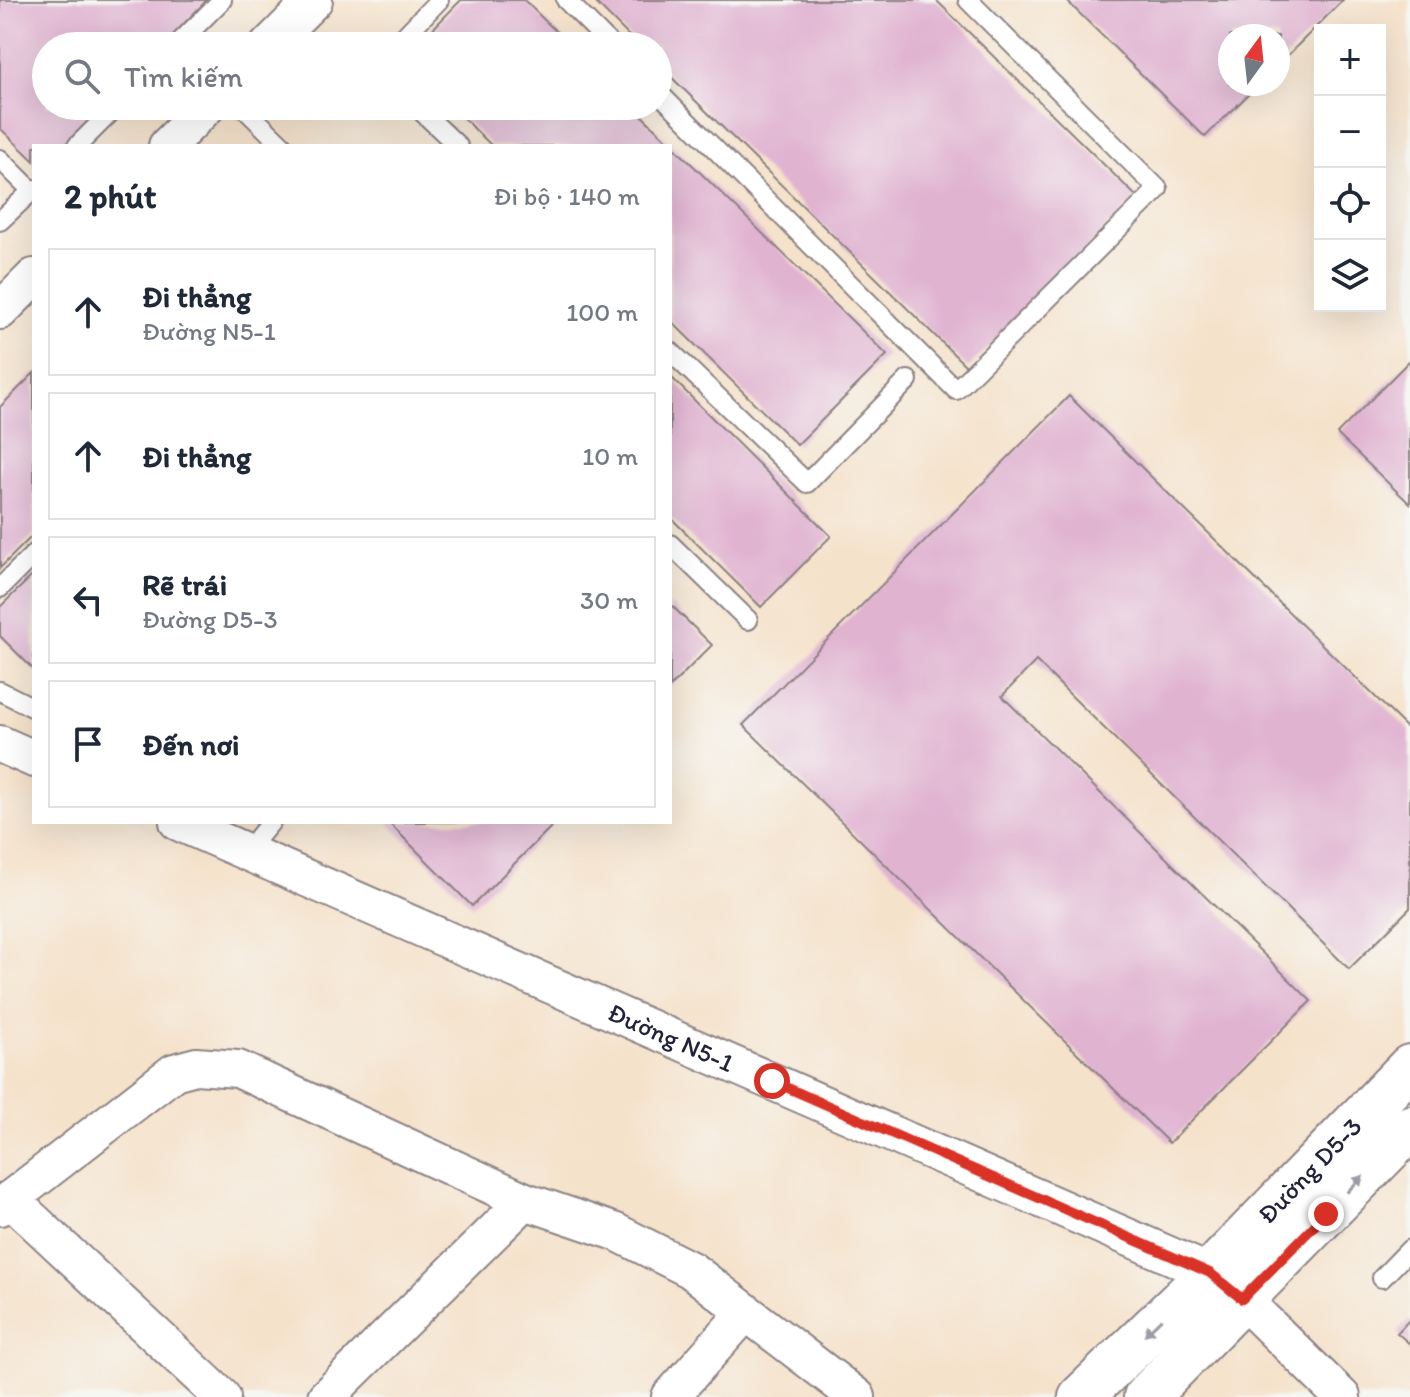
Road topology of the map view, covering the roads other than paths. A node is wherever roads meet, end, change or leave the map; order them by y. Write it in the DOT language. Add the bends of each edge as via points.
graph roads {
  1 [pos="222,0"];
  2 [pos="314,0"];
  3 [pos="439,0"];
  4 [pos="566,0"];
  5 [pos="968,0"];
  6 [pos="190,32"];
  7 [pos="282,32"];
  8 [pos="408,32"];
  9 [pos="598,32"];
  10 [pos="672,106"];
  11 [pos="103,120"];
  12 [pos="193,120"];
  13 [pos="256,120"];
  14 [pos="431,120"];
  15 [pos="79,144"];
  16 [pos="169,144"];
  17 [pos="281,144"];
  18 [pos="456,144"];
  19 [pos="0,159"];
  20 [pos="32,189"];
  21 [pos="32,191"];
  22 [pos="0,221"];
  23 [pos="32,279"];
  24 [pos="0,311"];
  25 [pos="672,353"];
  26 [pos="908,380"];
  27 [pos="672,546"];
  28 [pos="32,556"];
  29 [pos="0,588"];
  30 [pos="748,620"];
  31 [pos="0,691"];
  32 [pos="32,707"];
  33 [pos="0,744"];
  34 [pos="32,758"];
  35 [pos="183,824"];
  36 [pos="269,824"];
  37 [pos="246,852"];
  38 [pos="1410,1067"];
  39 [pos="1410,1128"];
  40 [pos="525,1201"];
  41 [pos="5,1203"];
  42 [pos="1410,1249"];
  43 [pos="1382,1278"];
  44 [pos="1226,1286"];
  45 [pos="745,1313"];
  46 [pos="222,1397"];
  47 [pos="326,1397"];
  48 [pos="670,1397"];
  49 [pos="857,1397"];
  50 [pos="1081,1397"];
  51 [pos="1146,1397"];
  52 [pos="1342,1397"];
  1 -- 6 [label="lane"];
  2 -- 7 [label="street"];
  3 -- 8 [label="lane"];
  4 -- 9 [label="lane"];
  5 -- 10 [label="lane" via="1158,189 956,390"];
  11 -- 15 [label="lane"];
  12 -- 16 [label="street"];
  13 -- 17 [label="lane"];
  14 -- 18 [label="lane"];
  19 -- 20 [label="lane"];
  21 -- 22 [label="lane"];
  23 -- 24 [label="street"];
  25 -- 26 [label="lane" via="807,483"];
  27 -- 30 [label="lane"];
  28 -- 29 [label="lane"];
  31 -- 32 [label="lane"];
  33 -- 34 [label="street"];
  35 -- 37 [label="street, Đường N5-1"];
  36 -- 37 [label="lane"];
  37 -- 44 [label="street, Đường N5-1"];
  38 -- 44 [label="main road, Đường D5-3"];
  44 -- 39 [label="main road, Đường D5-3, one-way"];
  40 -- 41 [label="street" via="238,1069 196,1066 174,1072"];
  40 -- 45 [label="street" via="616,1232 691,1270"];
  40 -- 47 [label="street"];
  41 -- 46 [label="street"];
  42 -- 43 [label="lane"];
  44 -- 50 [label="main road, one-way"];
  44 -- 51 [label="main road"];
  44 -- 52 [label="street"];
  45 -- 48 [label="street"];
  45 -- 49 [label="street"];
}
